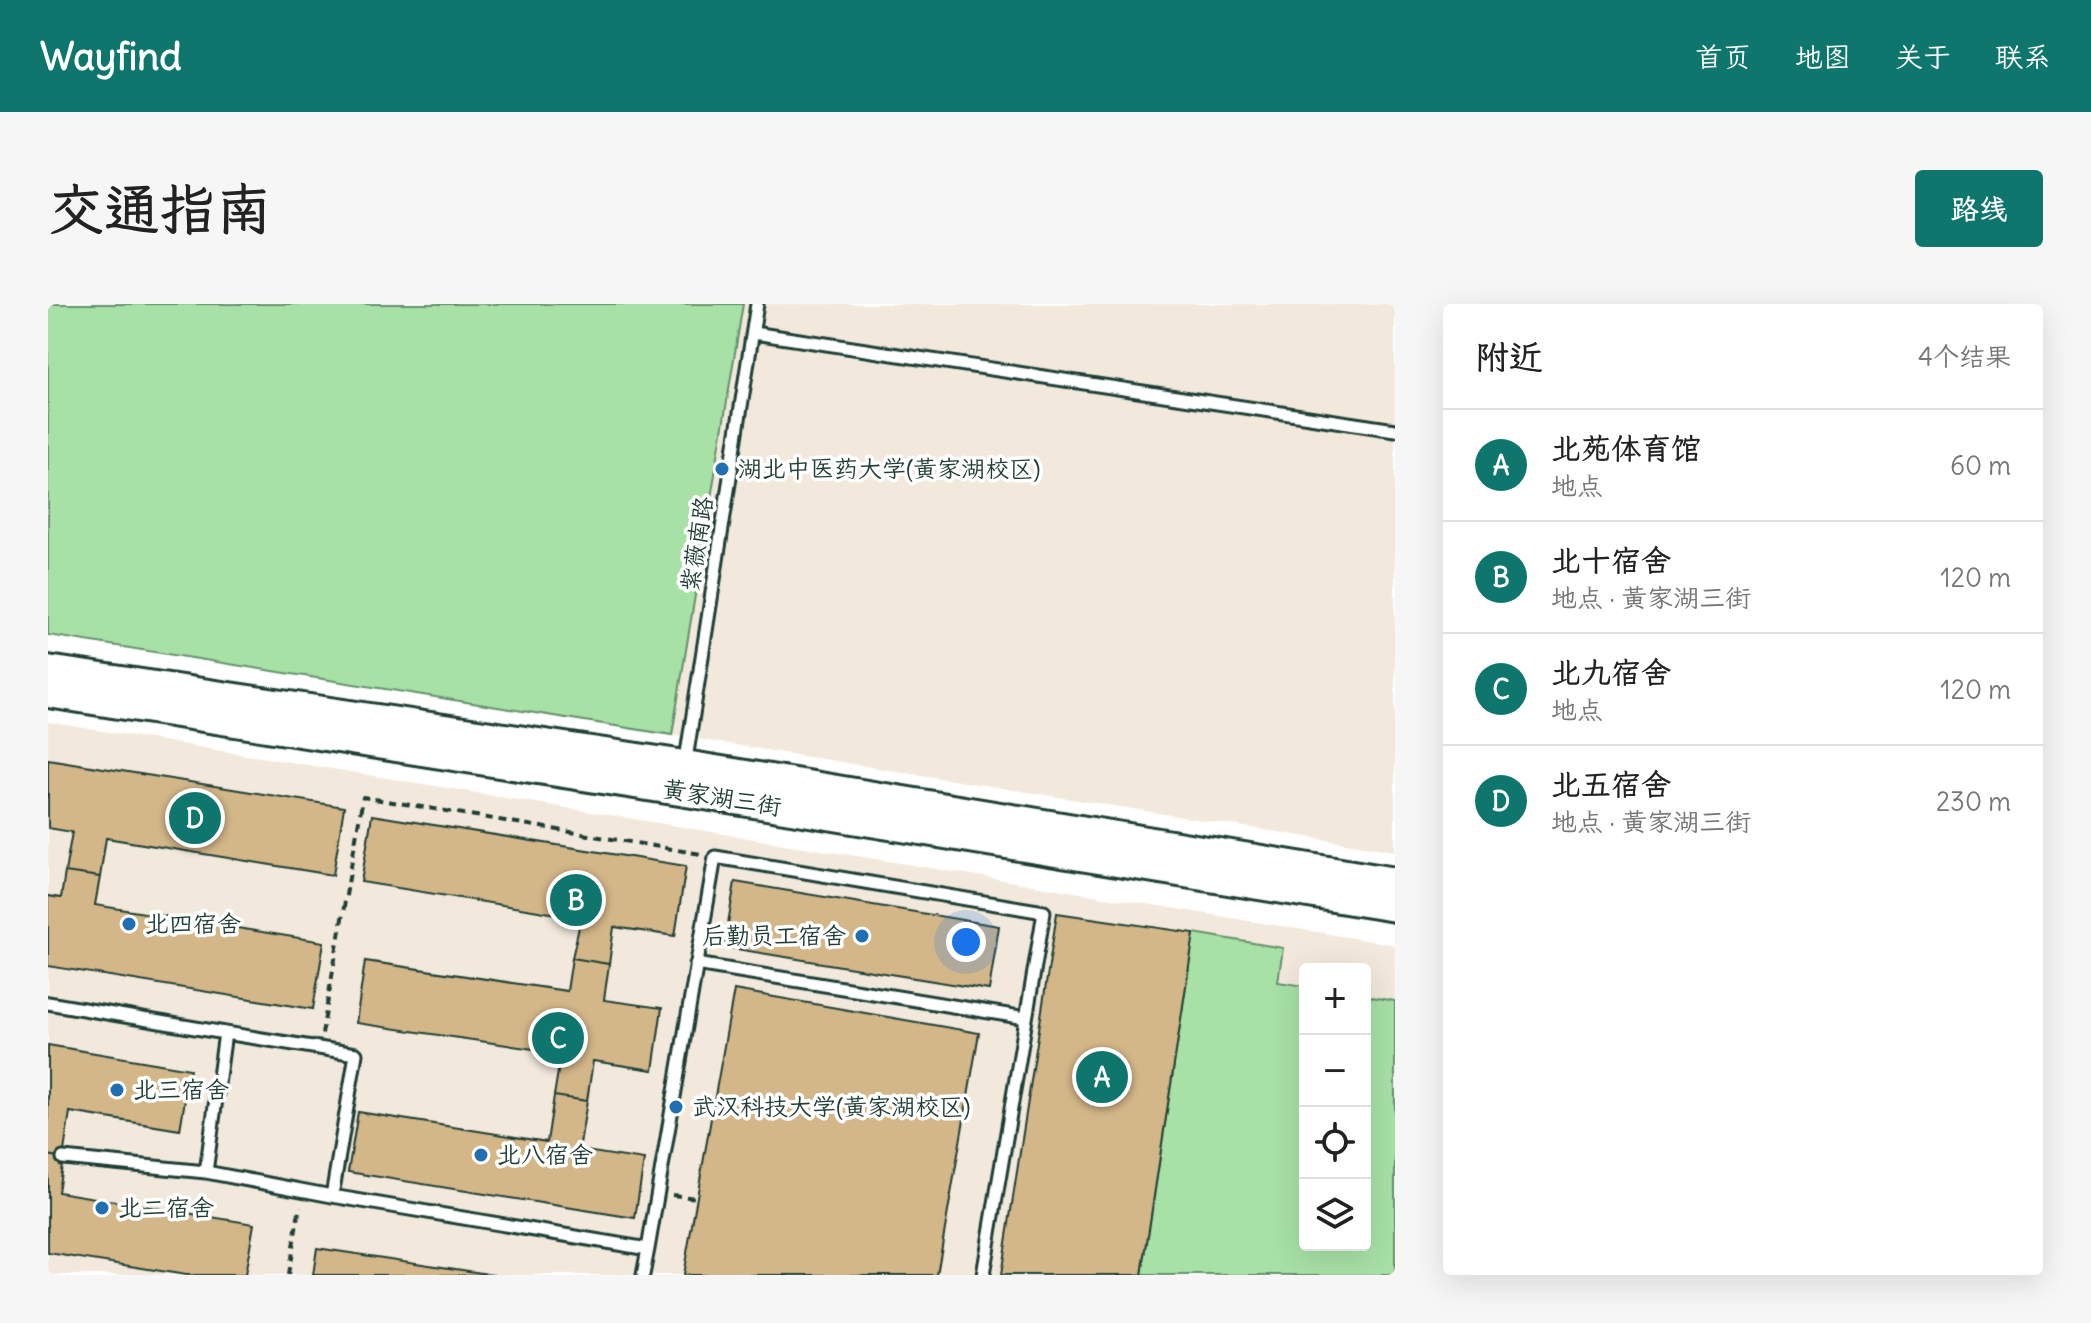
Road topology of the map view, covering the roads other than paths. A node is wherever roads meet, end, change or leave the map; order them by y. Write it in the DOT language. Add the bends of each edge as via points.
graph roads {
  1 [pos="757,304"];
  2 [pos="753,333"];
  3 [pos="1395,430"];
  4 [pos="48,670"];
  5 [pos="48,693"];
  6 [pos="682,778"];
  7 [pos="1395,882"];
  8 [pos="1395,907"];
  9 [pos="696,964"];
  10 [pos="48,1003"];
  11 [pos="1026,1018"];
  12 [pos="225,1033"];
  13 [pos="63,1158"];
  14 [pos="206,1172"];
  15 [pos="332,1196"];
  16 [pos="648,1249"];
  17 [pos="643,1275"];
  18 [pos="983,1275"];
  1 -- 2 [label="lane, 紫薇南路"];
  2 -- 3 [label="lane"];
  2 -- 6 [label="lane, 紫薇南路"];
  4 -- 6 [label="street, 黄家湖三街"];
  5 -- 6 [label="street, 黄家湖三街"];
  6 -- 7 [label="street, 黄家湖三街"];
  6 -- 8 [label="street, 黄家湖三街"];
  9 -- 11 [label="lane"];
  9 -- 11 [label="lane" via="715,857 1044,912"];
  9 -- 16 [label="lane"];
  10 -- 12 [label="lane"];
  11 -- 18 [label="lane"];
  12 -- 14 [label="lane"];
  12 -- 15 [label="lane" via="356,1054"];
  13 -- 14 [label="lane"];
  14 -- 15 [label="lane"];
  15 -- 16 [label="lane"];
  16 -- 17 [label="lane"];
}
